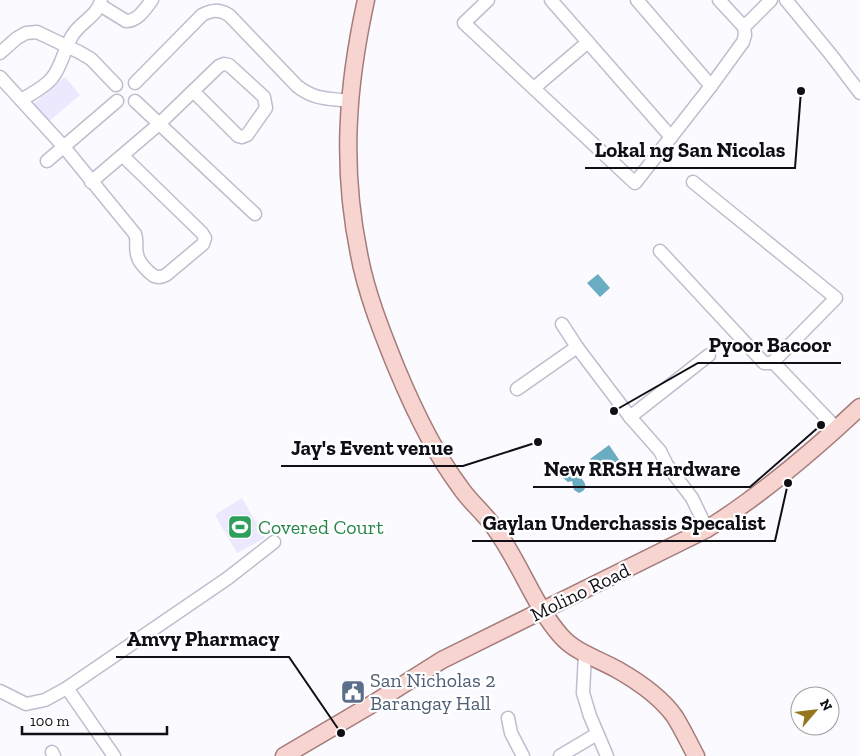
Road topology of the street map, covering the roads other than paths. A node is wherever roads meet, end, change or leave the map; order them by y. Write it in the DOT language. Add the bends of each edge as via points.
graph roads {
  1 [pos="152,0"];
  2 [pos="366,0"];
  3 [pos="488,0"];
  4 [pos="551,0"];
  5 [pos="637,0"];
  6 [pos="719,0"];
  7 [pos="771,0"];
  8 [pos="786,0"];
  9 [pos="100,3"];
  10 [pos="744,27"];
  11 [pos="588,42"];
  12 [pos="67,47"];
  13 [pos="0,53"];
  14 [pos="0,77"];
  15 [pos="135,83"];
  16 [pos="116,85"];
  17 [pos="711,86"];
  18 [pos="534,88"];
  19 [pos="193,91"];
  20 [pos="860,93"];
  21 [pos="21,100"];
  22 [pos="117,101"];
  23 [pos="135,101"];
  24 [pos="349,101"];
  25 [pos="159,124"];
  26 [pos="671,137"];
  27 [pos="64,147"];
  28 [pos="123,156"];
  29 [pos="47,162"];
  30 [pos="91,182"];
  31 [pos="693,182"];
  32 [pos="255,214"];
  33 [pos="660,251"];
  34 [pos="562,324"];
  35 [pos="577,347"];
  36 [pos="709,355"];
  37 [pos="773,362"];
  38 [pos="517,389"];
  39 [pos="860,407"];
  40 [pos="630,417"];
  41 [pos="837,429"];
  42 [pos="707,529"];
  43 [pos="274,542"];
  44 [pos="542,610"];
  45 [pos="585,654"];
  46 [pos="67,688"];
  47 [pos="0,691"];
  48 [pos="508,718"];
  49 [pos="597,734"];
  50 [pos="295,753"];
  51 [pos="114,756"];
  52 [pos="523,756"];
  53 [pos="560,756"];
  54 [pos="607,756"];
  55 [pos="696,756"];
  1 -- 9 [label="street" via="131,21 126,21"];
  2 -- 24 [label="main road"];
  3 -- 18 [label="street" via="464,23"];
  4 -- 11 [label="street"];
  5 -- 17 [label="street"];
  6 -- 10 [label="street"];
  7 -- 10 [label="street"];
  8 -- 20 [label="street"];
  9 -- 12 [label="street" via="93,15 73,34"];
  10 -- 17 [label="street" via="743,42"];
  11 -- 18 [label="street"];
  11 -- 26 [label="street"];
  12 -- 13 [label="street" via="37,32 17,38"];
  12 -- 16 [label="street" via="91,59"];
  12 -- 21 [label="street" via="52,79"];
  14 -- 21 [label="street"];
  15 -- 16 [label="street" via="127,80"];
  15 -- 23 [label="street" via="139,93"];
  15 -- 24 [label="street" via="202,15 221,10 306,93 322,99"];
  16 -- 22 [label="street"];
  17 -- 26 [label="street"];
  18 -- 26 [label="street" via="635,183"];
  19 -- 19 [label="street" via="242,137 266,108 264,97 229,65 215,68"];
  19 -- 25 [label="street"];
  21 -- 27 [label="street"];
  22 -- 23 [label="street" via="127,105"];
  22 -- 27 [label="street"];
  23 -- 25 [label="street"];
  24 -- 44 [label="main road" via="347,144 353,221 359,256 386,343 412,404 443,463 494,527"];
  25 -- 28 [label="street"];
  25 -- 32 [label="street"];
  27 -- 29 [label="street"];
  27 -- 30 [label="street"];
  28 -- 30 [label="street"];
  28 -- 30 [label="street" via="206,238 166,275 154,276 139,262 135,234"];
  31 -- 37 [label="street" via="836,298"];
  33 -- 37 [label="street" via="764,363"];
  34 -- 35 [label="street"];
  35 -- 38 [label="street"];
  35 -- 40 [label="street"];
  36 -- 40 [label="street"];
  37 -- 41 [label="street"];
  39 -- 41 [label="main road, Molino Road"];
  40 -- 42 [label="street" via="660,451 692,498"];
  41 -- 42 [label="main road, Molino Road" via="742,507"];
  42 -- 44 [label="main road, Molino Road"];
  43 -- 46 [label="street" via="228,578"];
  44 -- 45 [label="main road" via="565,640"];
  44 -- 50 [label="main road, Molino Road" via="442,660"];
  45 -- 49 [label="street" via="583,693"];
  45 -- 55 [label="main road" via="647,688 674,716"];
  46 -- 47 [label="street" via="45,700 26,704"];
  46 -- 51 [label="street"];
  48 -- 52 [label="street" via="511,733"];
  49 -- 53 [label="street"];
  49 -- 54 [label="street"];
}
